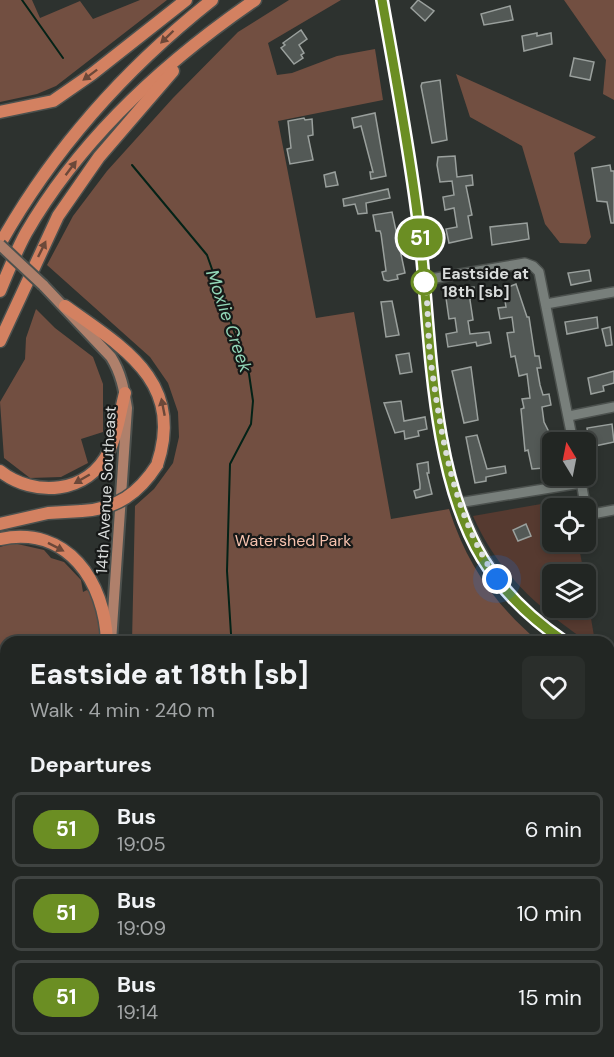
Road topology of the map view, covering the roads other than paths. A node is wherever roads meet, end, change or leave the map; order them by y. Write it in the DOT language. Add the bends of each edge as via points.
graph roads {
  1 [pos="186,0"];
  2 [pos="212,0"];
  3 [pos="255,0"];
  4 [pos="382,0"];
  5 [pos="184,55"];
  6 [pos="0,111"];
  7 [pos="0,244"];
  8 [pos="424,280"];
  9 [pos="0,291"];
  10 [pos="614,292"];
  11 [pos="546,304"];
  12 [pos="65,306"];
  13 [pos="0,341"];
  14 [pos="125,393"];
  15 [pos="614,407"];
  16 [pos="568,416"];
  17 [pos="571,432"];
  18 [pos="0,471"];
  19 [pos="544,486"];
  20 [pos="581,486"];
  21 [pos="458,503"];
  22 [pos="614,510"];
  23 [pos="0,524"];
  24 [pos="0,539"];
  25 [pos="108,636"];
  26 [pos="109,636"];
  27 [pos="557,636"];
  1 -- 6 [label="highway, one-way" via="53,101"];
  2 -- 7 [label="highway, one-way" via="171,33 86,118 27,196"];
  3 -- 5 [label="highway"];
  4 -- 8 [label="street" via="418,219"];
  9 -- 5 [label="highway, one-way" via="26,234 72,165 137,94"];
  13 -- 5 [label="highway, one-way" via="58,216 99,157"];
  7 -- 12 [label="main road, 14th Avenue Southeast, bridge"];
  8 -- 11 [label="street" via="525,263 539,272"];
  8 -- 21 [label="street" via="436,395"];
  10 -- 11 [label="street"];
  11 -- 16 [label="street"];
  12 -- 14 [label="main road, 14th Avenue Southeast" via="111,357"];
  23 -- 12 [label="highway, one-way, bridge" via="48,513 98,510 133,494 157,465 165,417 155,384 141,365 110,338"];
  14 -- 18 [label="highway, one-way" via="109,451 90,475 61,488 40,489 17,483"];
  14 -- 26 [label="main road, 14th Avenue Southeast"];
  15 -- 16 [label="street"];
  16 -- 17 [label="street"];
  19 -- 21 [label="street"];
  20 -- 22 [label="street" via="587,515"];
  21 -- 27 [label="street" via="482,557 497,579"];
  24 -- 25 [label="highway, one-way" via="26,537 67,552 95,585"];
}
